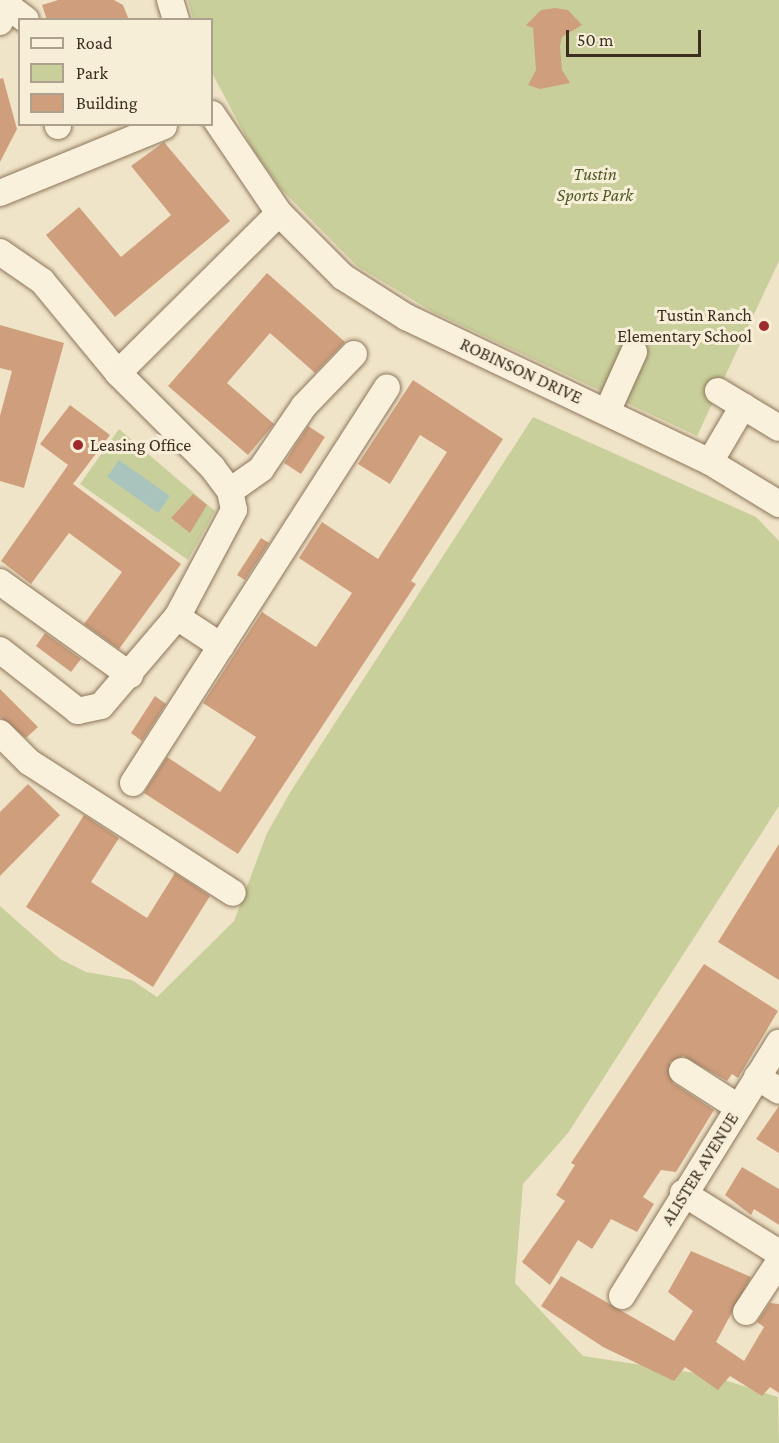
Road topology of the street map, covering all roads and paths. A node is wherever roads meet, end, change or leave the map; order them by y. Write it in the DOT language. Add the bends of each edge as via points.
graph roads {
  1 [pos="171,0"];
  2 [pos="176,18"];
  3 [pos="213,115"];
  4 [pos="164,126"];
  5 [pos="0,193"];
  6 [pos="279,213"];
  7 [pos="0,252"];
  8 [pos="634,352"];
  9 [pos="354,354"];
  10 [pos="118,373"];
  11 [pos="387,387"];
  12 [pos="718,391"];
  13 [pos="743,405"];
  14 [pos="607,412"];
  15 [pos="779,428"];
  16 [pos="710,462"];
  17 [pos="230,491"];
  18 [pos="779,504"];
  19 [pos="0,582"];
  20 [pos="177,617"];
  21 [pos="221,646"];
  22 [pos="0,650"];
  23 [pos="130,675"];
  24 [pos="0,733"];
  25 [pos="133,783"];
  26 [pos="233,893"];
  27 [pos="779,1043"];
  28 [pos="682,1071"];
  29 [pos="757,1077"];
  30 [pos="779,1091"];
  31 [pos="738,1107"];
  32 [pos="683,1193"];
  33 [pos="779,1253"];
  34 [pos="779,1263"];
  35 [pos="622,1296"];
  36 [pos="746,1312"];
  1 -- 2 [label="street"];
  3 -- 6 [label="street, ROBINSON DRIVE"];
  4 -- 5 [label="street"];
  6 -- 10 [label="street"];
  6 -- 14 [label="street, ROBINSON DRIVE" via="343,277 406,317"];
  7 -- 10 [label="street" via="42,281"];
  8 -- 14 [label="street"];
  9 -- 17 [label="street" via="304,406 261,469"];
  10 -- 17 [label="street"];
  11 -- 21 [label="street"];
  12 -- 13 [label="street"];
  13 -- 15 [label="street"];
  13 -- 16 [label="street"];
  14 -- 16 [label="street, ROBINSON DRIVE"];
  16 -- 18 [label="street, ROBINSON DRIVE"];
  17 -- 20 [label="street" via="234,510"];
  19 -- 23 [label="street"];
  20 -- 21 [label="street"];
  20 -- 23 [label="street"];
  21 -- 25 [label="street"];
  22 -- 23 [label="street" via="78,711 101,706"];
  24 -- 26 [label="street" via="29,762"];
  27 -- 29 [label="street, ALISTER AVENUE"];
  28 -- 31 [label="street"];
  29 -- 30 [label="street"];
  29 -- 31 [label="street, ALISTER AVENUE"];
  31 -- 32 [label="street, ALISTER AVENUE"];
  32 -- 33 [label="street"];
  32 -- 35 [label="street, ALISTER AVENUE"];
  34 -- 36 [label="street"];
}
